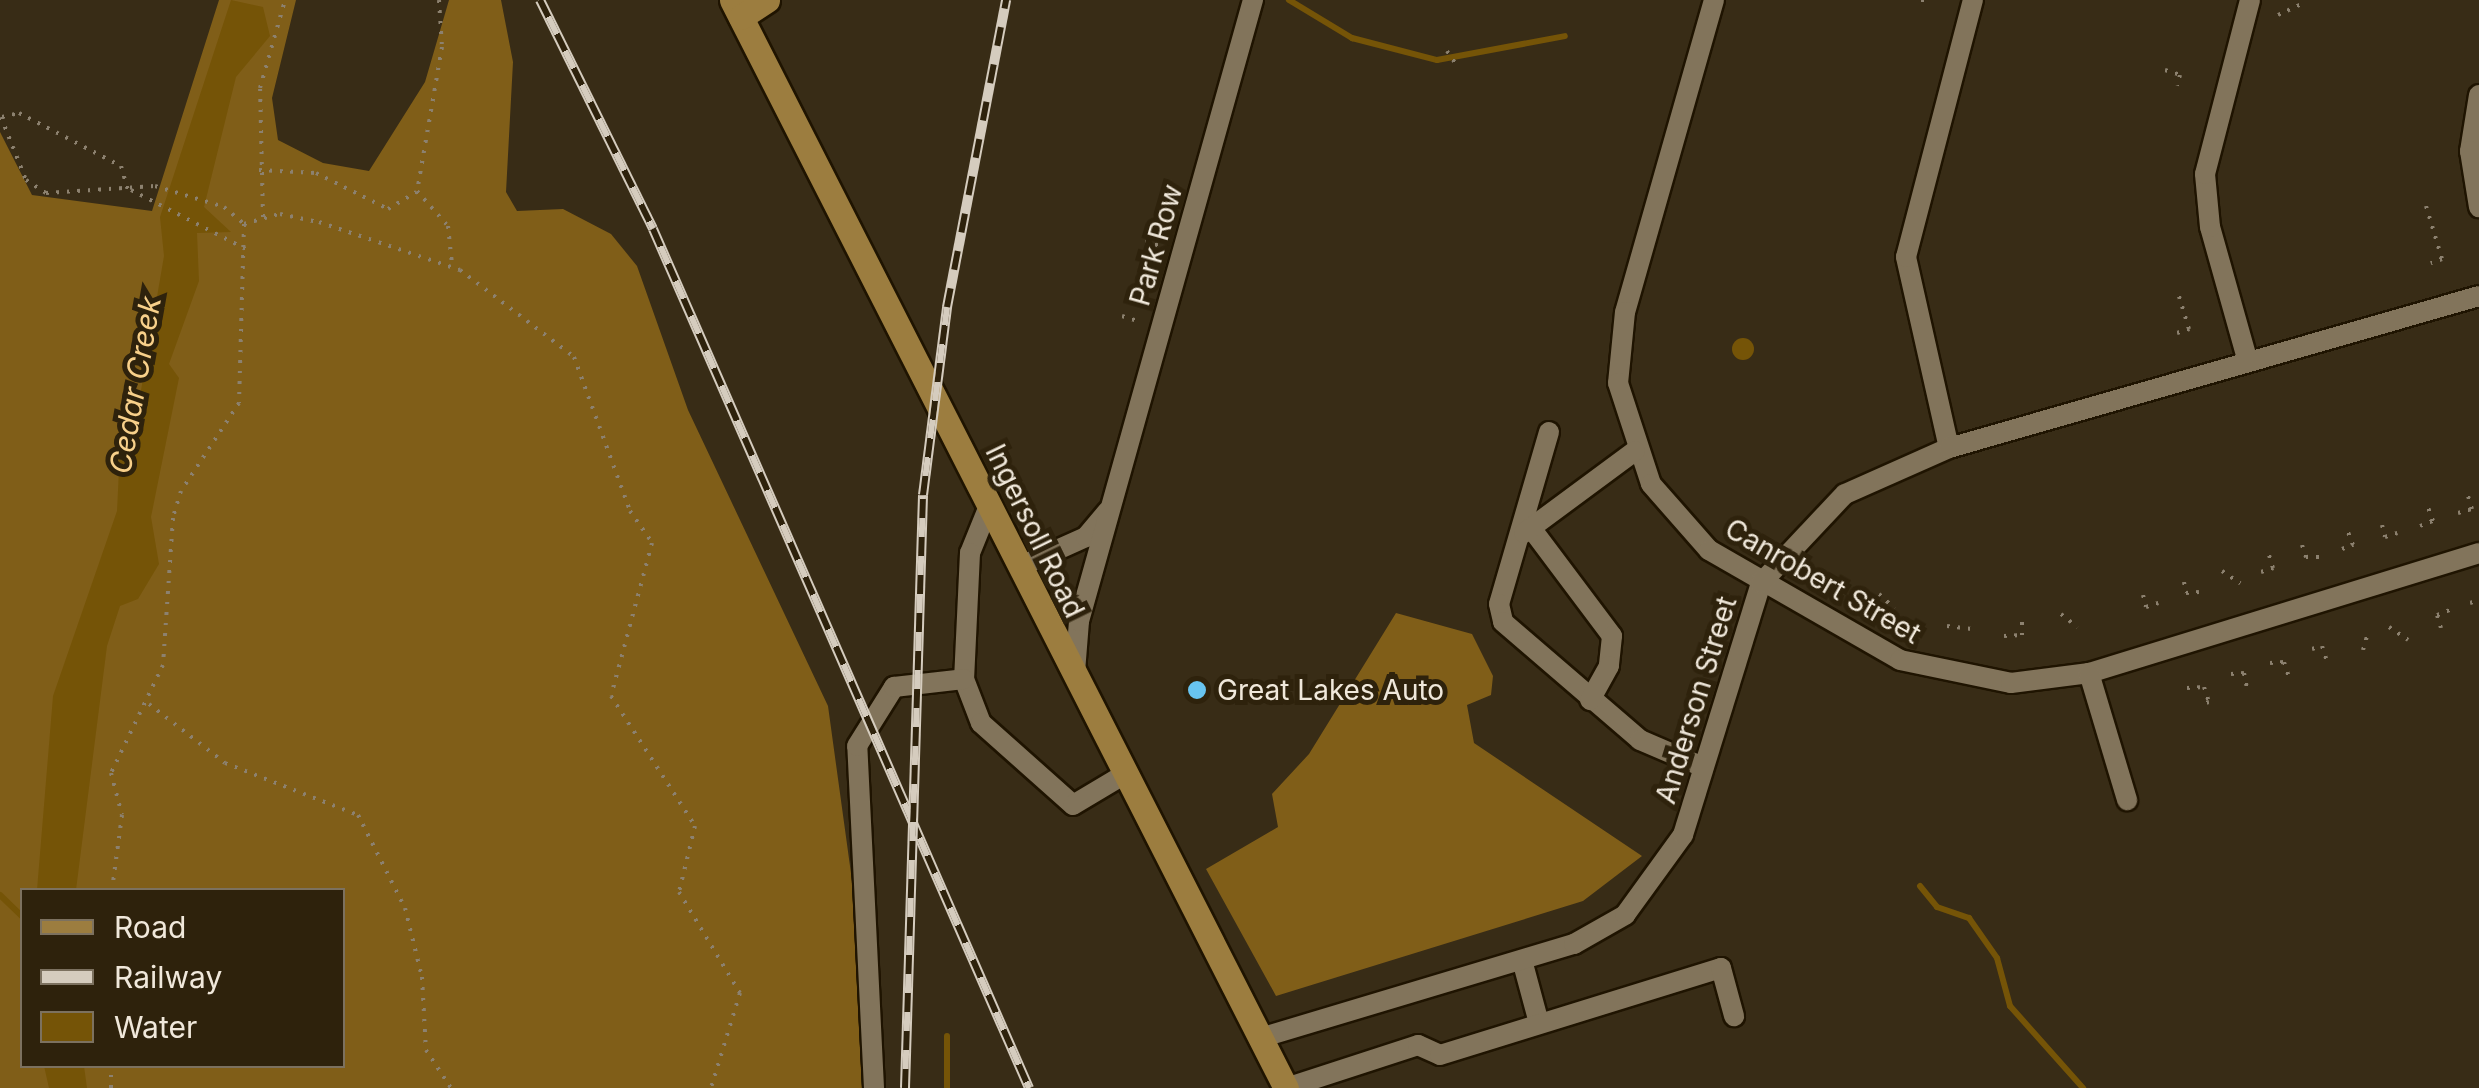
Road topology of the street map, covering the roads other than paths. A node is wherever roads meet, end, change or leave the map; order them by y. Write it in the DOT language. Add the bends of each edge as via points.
graph roads {
  1 [pos="767,0"];
  2 [pos="1253,0"];
  3 [pos="1714,0"];
  4 [pos="1973,0"];
  5 [pos="2250,0"];
  6 [pos="737,8"];
  7 [pos="2479,96"];
  8 [pos="2479,206"];
  9 [pos="2479,296"];
  10 [pos="2248,362"];
  11 [pos="1548,432"];
  12 [pos="1949,448"];
  13 [pos="1634,450"];
  14 [pos="1112,505"];
  15 [pos="988,506"];
  16 [pos="1525,532"];
  17 [pos="2479,553"];
  18 [pos="1018,567"];
  19 [pos="1761,583"];
  20 [pos="2089,673"];
  21 [pos="964,679"];
  22 [pos="1075,679"];
  23 [pos="1590,700"];
  24 [pos="1703,766"];
  25 [pos="1125,774"];
  26 [pos="2127,800"];
  27 [pos="1522,960"];
  28 [pos="1734,1016"];
  29 [pos="1539,1023"];
  30 [pos="1260,1038"];
  31 [pos="874,1088"];
  32 [pos="1286,1088"];
  1 -- 6 [label="main road"];
  2 -- 14 [label="street, Park Row"];
  3 -- 13 [label="street, Canrobert Street" via="1620,332 1618,383"];
  4 -- 12 [label="street" via="1906,257"];
  5 -- 10 [label="street" via="2205,174 2210,227"];
  6 -- 15 [label="main road, Ingersoll Road"];
  7 -- 8 [label="street" via="2470,150"];
  9 -- 10 [label="street, Anderson Street"];
  10 -- 12 [label="street, Anderson Street"];
  11 -- 16 [label="street"];
  12 -- 19 [label="street, Anderson Street" via="1834,502"];
  13 -- 16 [label="street"];
  13 -- 19 [label="street, Canrobert Street" via="1683,526"];
  14 -- 18 [label="street, Park Row" via="1086,536"];
  14 -- 22 [label="street, Park Row" via="1079,622"];
  15 -- 18 [label="main road, Ingersoll Road"];
  15 -- 21 [label="street" via="970,552"];
  16 -- 23 [label="street" via="1612,636 1609,666"];
  16 -- 23 [label="street" via="1500,614"];
  17 -- 20 [label="street, Canrobert Street"];
  18 -- 22 [label="main road, Ingersoll Road"];
  19 -- 20 [label="street, Canrobert Street" via="1881,650 1947,675 2011,683"];
  19 -- 24 [label="street, Anderson Street"];
  20 -- 26 [label="street"];
  21 -- 25 [label="street" via="993,738 1073,805"];
  21 -- 31 [label="street" via="894,687 857,746"];
  22 -- 25 [label="main road, Ingersoll Road"];
  23 -- 24 [label="street" via="1652,748"];
  24 -- 27 [label="street, Anderson Street" via="1678,846 1646,894 1596,935"];
  25 -- 30 [label="main road, Ingersoll Road"];
  27 -- 29 [label="street"];
  27 -- 30 [label="street, Anderson Street"];
  28 -- 29 [label="street" via="1720,968"];
  29 -- 32 [label="street" via="1440,1055 1418,1045 1354,1061"];
  30 -- 32 [label="main road, Ingersoll Road"];
}
